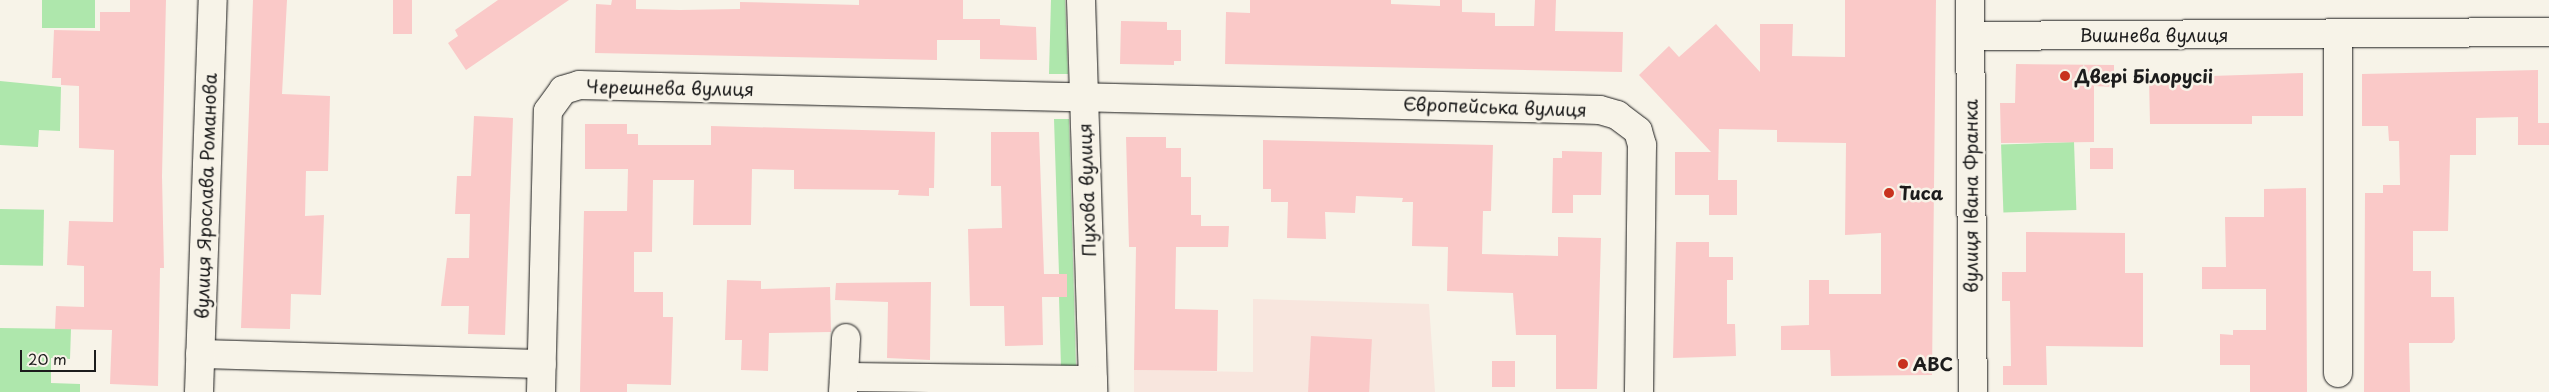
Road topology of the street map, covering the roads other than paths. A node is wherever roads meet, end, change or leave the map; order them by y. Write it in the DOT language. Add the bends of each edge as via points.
graph roads {
  1 [pos="213,0"];
  2 [pos="1081,0"];
  3 [pos="1970,0"];
  4 [pos="2549,32"];
  5 [pos="2338,34"];
  6 [pos="1970,36"];
  7 [pos="1084,96"];
  8 [pos="846,338"];
  9 [pos="200,354"];
  10 [pos="542,364"];
  11 [pos="2338,373"];
  12 [pos="843,385"];
  13 [pos="1093,386"];
  14 [pos="199,392"];
  15 [pos="541,392"];
  16 [pos="1639,392"];
  17 [pos="1973,392"];
  1 -- 9 [label="street, вулиця Ярослава Романова"];
  2 -- 7 [label="street, Пухова вулиця"];
  3 -- 6 [label="street, вулиця Івана Франка"];
  4 -- 5 [label="street, Вишнева вулиця"];
  5 -- 6 [label="street, Вишнева вулиця"];
  5 -- 11 [label="street"];
  6 -- 17 [label="street, вулиця Івана Франка"];
  7 -- 10 [label="street, Черешнева вулиця" via="579,85 562,90 548,111"];
  7 -- 13 [label="street, Пухова вулиця"];
  7 -- 16 [label="street, Європейська вулиця" via="1600,110 1617,115 1638,131 1642,145"];
  8 -- 12 [label="street"];
  9 -- 10 [label="street"];
  9 -- 14 [label="street, вулиця Ярослава Романова"];
  10 -- 15 [label="street, Черешнева вулиця"];
  12 -- 13 [label="street, Пухова вулиця"];
}
